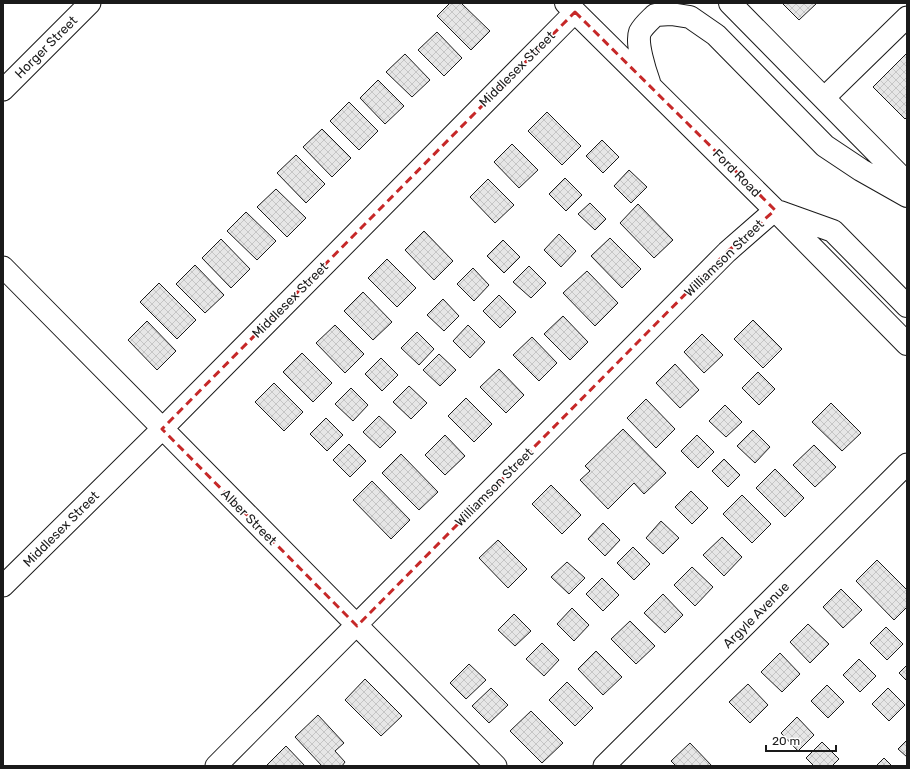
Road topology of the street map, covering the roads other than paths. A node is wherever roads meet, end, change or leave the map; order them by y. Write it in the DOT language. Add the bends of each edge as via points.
graph roads {
  1 [pos="90,3"];
  2 [pos="730,3"];
  3 [pos="570,8"];
  4 [pos="907,17"];
  5 [pos="650,86"];
  6 [pos="3,90"];
  7 [pos="824,98"];
  8 [pos="907,183"];
  9 [pos="907,196"];
  10 [pos="775,210"];
  11 [pos="3,267"];
  12 [pos="907,306"];
  13 [pos="907,344"];
  14 [pos="162,429"];
  15 [pos="907,464"];
  16 [pos="3,586"];
  17 [pos="356,626"];
  18 [pos="216,766"];
  19 [pos="496,766"];
  20 [pos="604,766"];
  1 -- 6 [label="street, Horger Street"];
  2 -- 7 [label="main road"];
  3 -- 5 [label="main road, Ford Road"];
  3 -- 14 [label="street, Middlesex Street"];
  4 -- 7 [label="street"];
  5 -- 9 [label="main road" via="640,55 640,33 655,15 690,17 716,36 825,146"];
  5 -- 10 [label="main road, Ford Road"];
  7 -- 8 [label="main road"];
  10 -- 12 [label="main road" via="833,231"];
  10 -- 13 [label="main road, Ford Road"];
  10 -- 17 [label="street, Williamson Street" via="728,252"];
  11 -- 14 [label="street, Alber Street"];
  14 -- 16 [label="street, Middlesex Street"];
  14 -- 17 [label="street, Alber Street"];
  15 -- 20 [label="street, Argyle Avenue"];
  17 -- 18 [label="street, Williamson Street"];
  17 -- 19 [label="street, Alber Street"];
}
